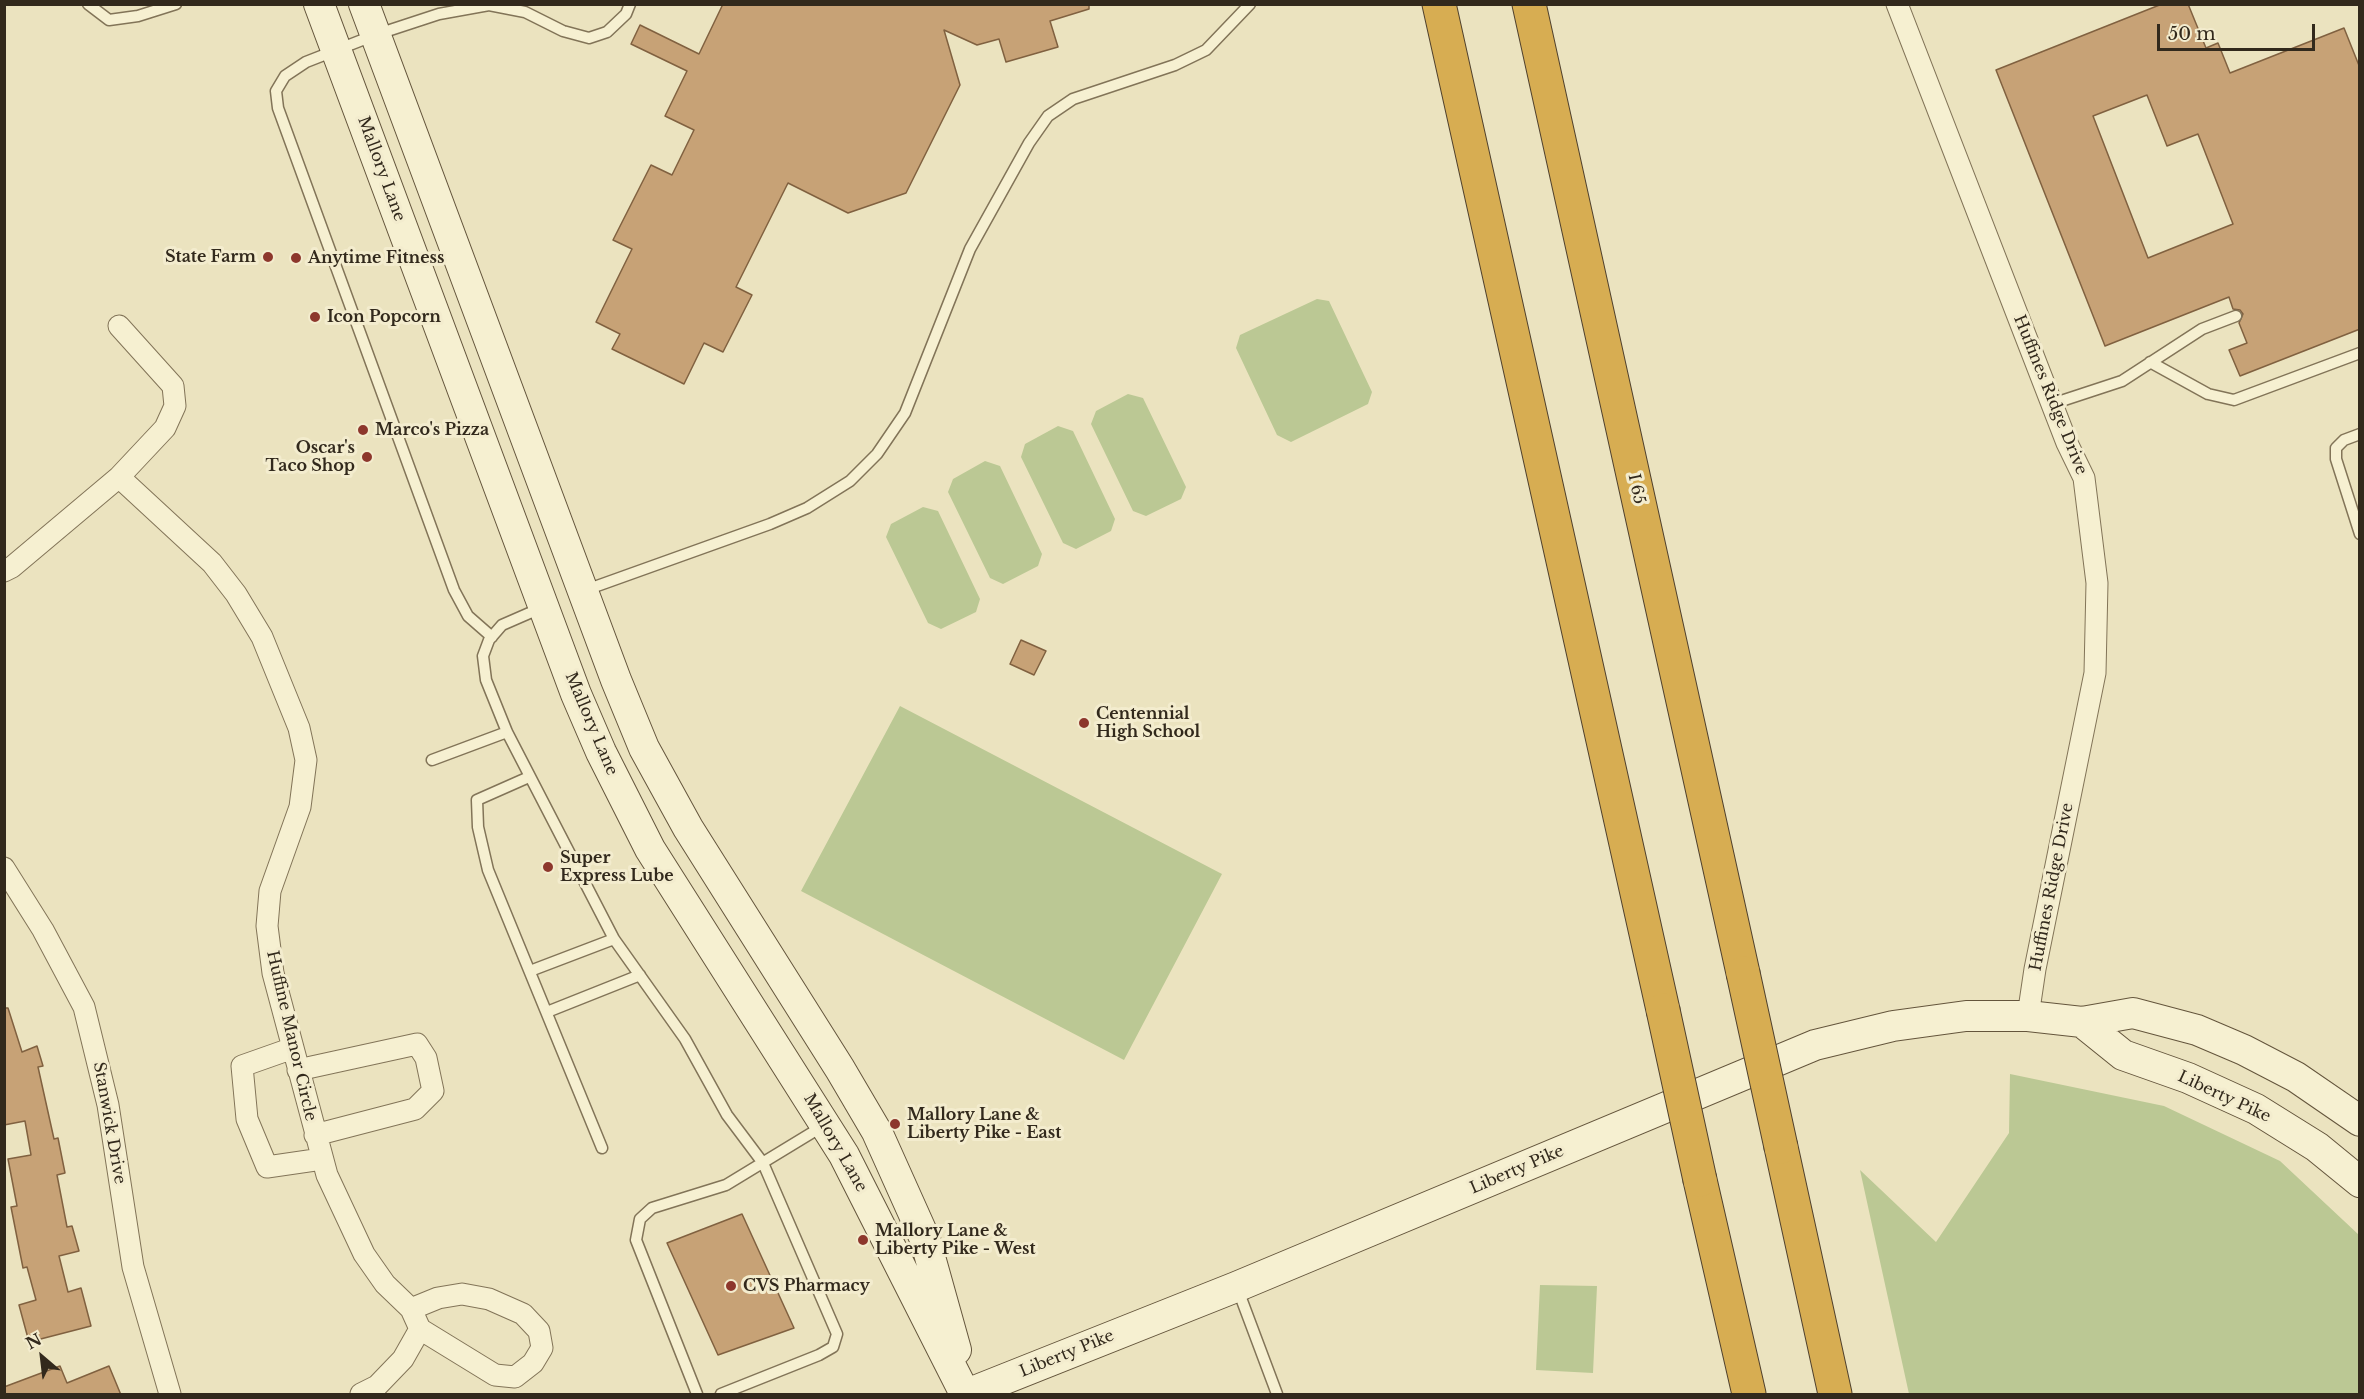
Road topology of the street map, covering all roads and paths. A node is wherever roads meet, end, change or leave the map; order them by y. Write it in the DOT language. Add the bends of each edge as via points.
graph roads {
  1 [pos="88,4"];
  2 [pos="176,4"];
  3 [pos="319,4"];
  4 [pos="364,4"];
  5 [pos="630,4"];
  6 [pos="1250,4"];
  7 [pos="1440,4"];
  8 [pos="1528,4"];
  9 [pos="1897,4"];
  10 [pos="375,34"];
  11 [pos="336,50"];
  12 [pos="2236,316"];
  13 [pos="119,326"];
  14 [pos="2360,353"];
  15 [pos="2150,362"];
  16 [pos="2052,404"];
  17 [pos="2360,434"];
  18 [pos="119,477"];
  19 [pos="2360,534"];
  20 [pos="4,571"];
  21 [pos="583,591"];
  22 [pos="545,607"];
  23 [pos="492,637"];
  24 [pos="507,732"];
  25 [pos="432,760"];
  26 [pos="529,777"];
  27 [pos="4,868"];
  28 [pos="614,939"];
  29 [pos="530,971"];
  30 [pos="640,975"];
  31 [pos="547,1012"];
  32 [pos="2028,1016"];
  33 [pos="2082,1022"];
  34 [pos="293,1048"];
  35 [pos="298,1070"];
  36 [pos="2360,1121"];
  37 [pos="826,1124"];
  38 [pos="315,1135"];
  39 [pos="603,1148"];
  40 [pos="322,1158"];
  41 [pos="763,1162"];
  42 [pos="2360,1182"];
  43 [pos="1236,1287"];
  44 [pos="411,1309"];
  45 [pos="420,1329"];
  46 [pos="170,1395"];
  47 [pos="361,1395"];
  48 [pos="697,1395"];
  49 [pos="721,1395"];
  50 [pos="966,1395"];
  51 [pos="1277,1395"];
  52 [pos="1749,1395"];
  53 [pos="1835,1395"];
  1 -- 2 [label="lane" via="110,20"];
  3 -- 11 [label="main road, Mallory Lane"];
  4 -- 10 [label="main road"];
  5 -- 10 [label="lane" via="626,14 606,32 589,38 563,31 525,12 489,4 439,14"];
  6 -- 21 [label="lane" via="1206,50 1175,65 1073,99 1048,116 969,249 905,413 877,454 850,481 807,508 770,524"];
  7 -- 52 [label="highway, bridge"];
  8 -- 53 [label="highway, I 65 / I 65, bridge"];
  9 -- 16 [label="street, Huffines Ridge Drive"];
  10 -- 11 [label="lane"];
  10 -- 21 [label="main road"];
  11 -- 22 [label="main road, Mallory Lane"];
  11 -- 23 [label="lane" via="285,76 276,91 278,108 454,590 468,616"];
  12 -- 15 [label="lane" via="2202,329"];
  13 -- 18 [label="street" via="173,386 175,406 165,428"];
  14 -- 15 [label="lane" via="2234,400 2208,394"];
  15 -- 16 [label="lane" via="2122,381"];
  16 -- 32 [label="street, Huffines Ridge Drive" via="2084,478 2097,584 2095,673"];
  17 -- 19 [label="lane" via="2336,448"];
  18 -- 20 [label="street"];
  18 -- 34 [label="street, Huffine Manor Circle" via="212,563 236,594 262,638 299,728 306,760 300,807 270,891 267,926 273,973"];
  21 -- 22 [label="main road"];
  21 -- 50 [label="main road" via="644,748 665,787 840,1069 898,1175 925,1239"];
  22 -- 23 [label="lane" via="502,625"];
  22 -- 37 [label="main road, Mallory Lane" via="576,694 626,805 650,849"];
  23 -- 24 [label="lane" via="483,656 486,680"];
  24 -- 25 [label="lane"];
  24 -- 26 [label="lane"];
  26 -- 28 [label="lane"];
  26 -- 29 [label="lane" via="477,800 478,827 488,870"];
  27 -- 46 [label="street, Stanwick Drive" via="84,1007 108,1105 133,1267"];
  28 -- 29 [label="lane"];
  28 -- 30 [label="lane"];
  29 -- 31 [label="lane"];
  30 -- 31 [label="lane"];
  30 -- 41 [label="lane" via="685,1039 727,1115"];
  31 -- 39 [label="lane"];
  32 -- 33 [label="main road, Liberty Pike"];
  32 -- 43 [label="main road, Liberty Pike" via="1966,1016 1903,1024 1815,1045"];
  33 -- 36 [label="main road, Liberty Pike" via="2133,1013 2197,1030 2296,1077"];
  33 -- 42 [label="main road, Liberty Pike" via="2123,1055 2188,1078 2256,1109 2317,1147"];
  34 -- 35 [label="street, Huffine Manor Circle"];
  34 -- 40 [label="street" via="242,1066 247,1119 267,1167"];
  35 -- 38 [label="street, Huffine Manor Circle"];
  35 -- 38 [label="street" via="417,1044 426,1058 433,1091 415,1109"];
  37 -- 41 [label="lane"];
  37 -- 50 [label="main road, Mallory Lane"];
  38 -- 40 [label="street, Huffine Manor Circle"];
  40 -- 44 [label="street, Huffine Manor Circle" via="364,1254 385,1284"];
  41 -- 48 [label="lane" via="726,1185 652,1208 640,1219 636,1240"];
  41 -- 49 [label="lane" via="837,1334 833,1347 819,1355"];
  43 -- 50 [label="main road, Liberty Pike"];
  43 -- 51 [label="lane"];
  44 -- 45 [label="street, Huffine Manor Circle"];
  44 -- 45 [label="street" via="462,1294 489,1299 523,1314 539,1331 542,1348 533,1363 514,1377 495,1374"];
  45 -- 47 [label="street" via="403,1359 377,1386"];
}
